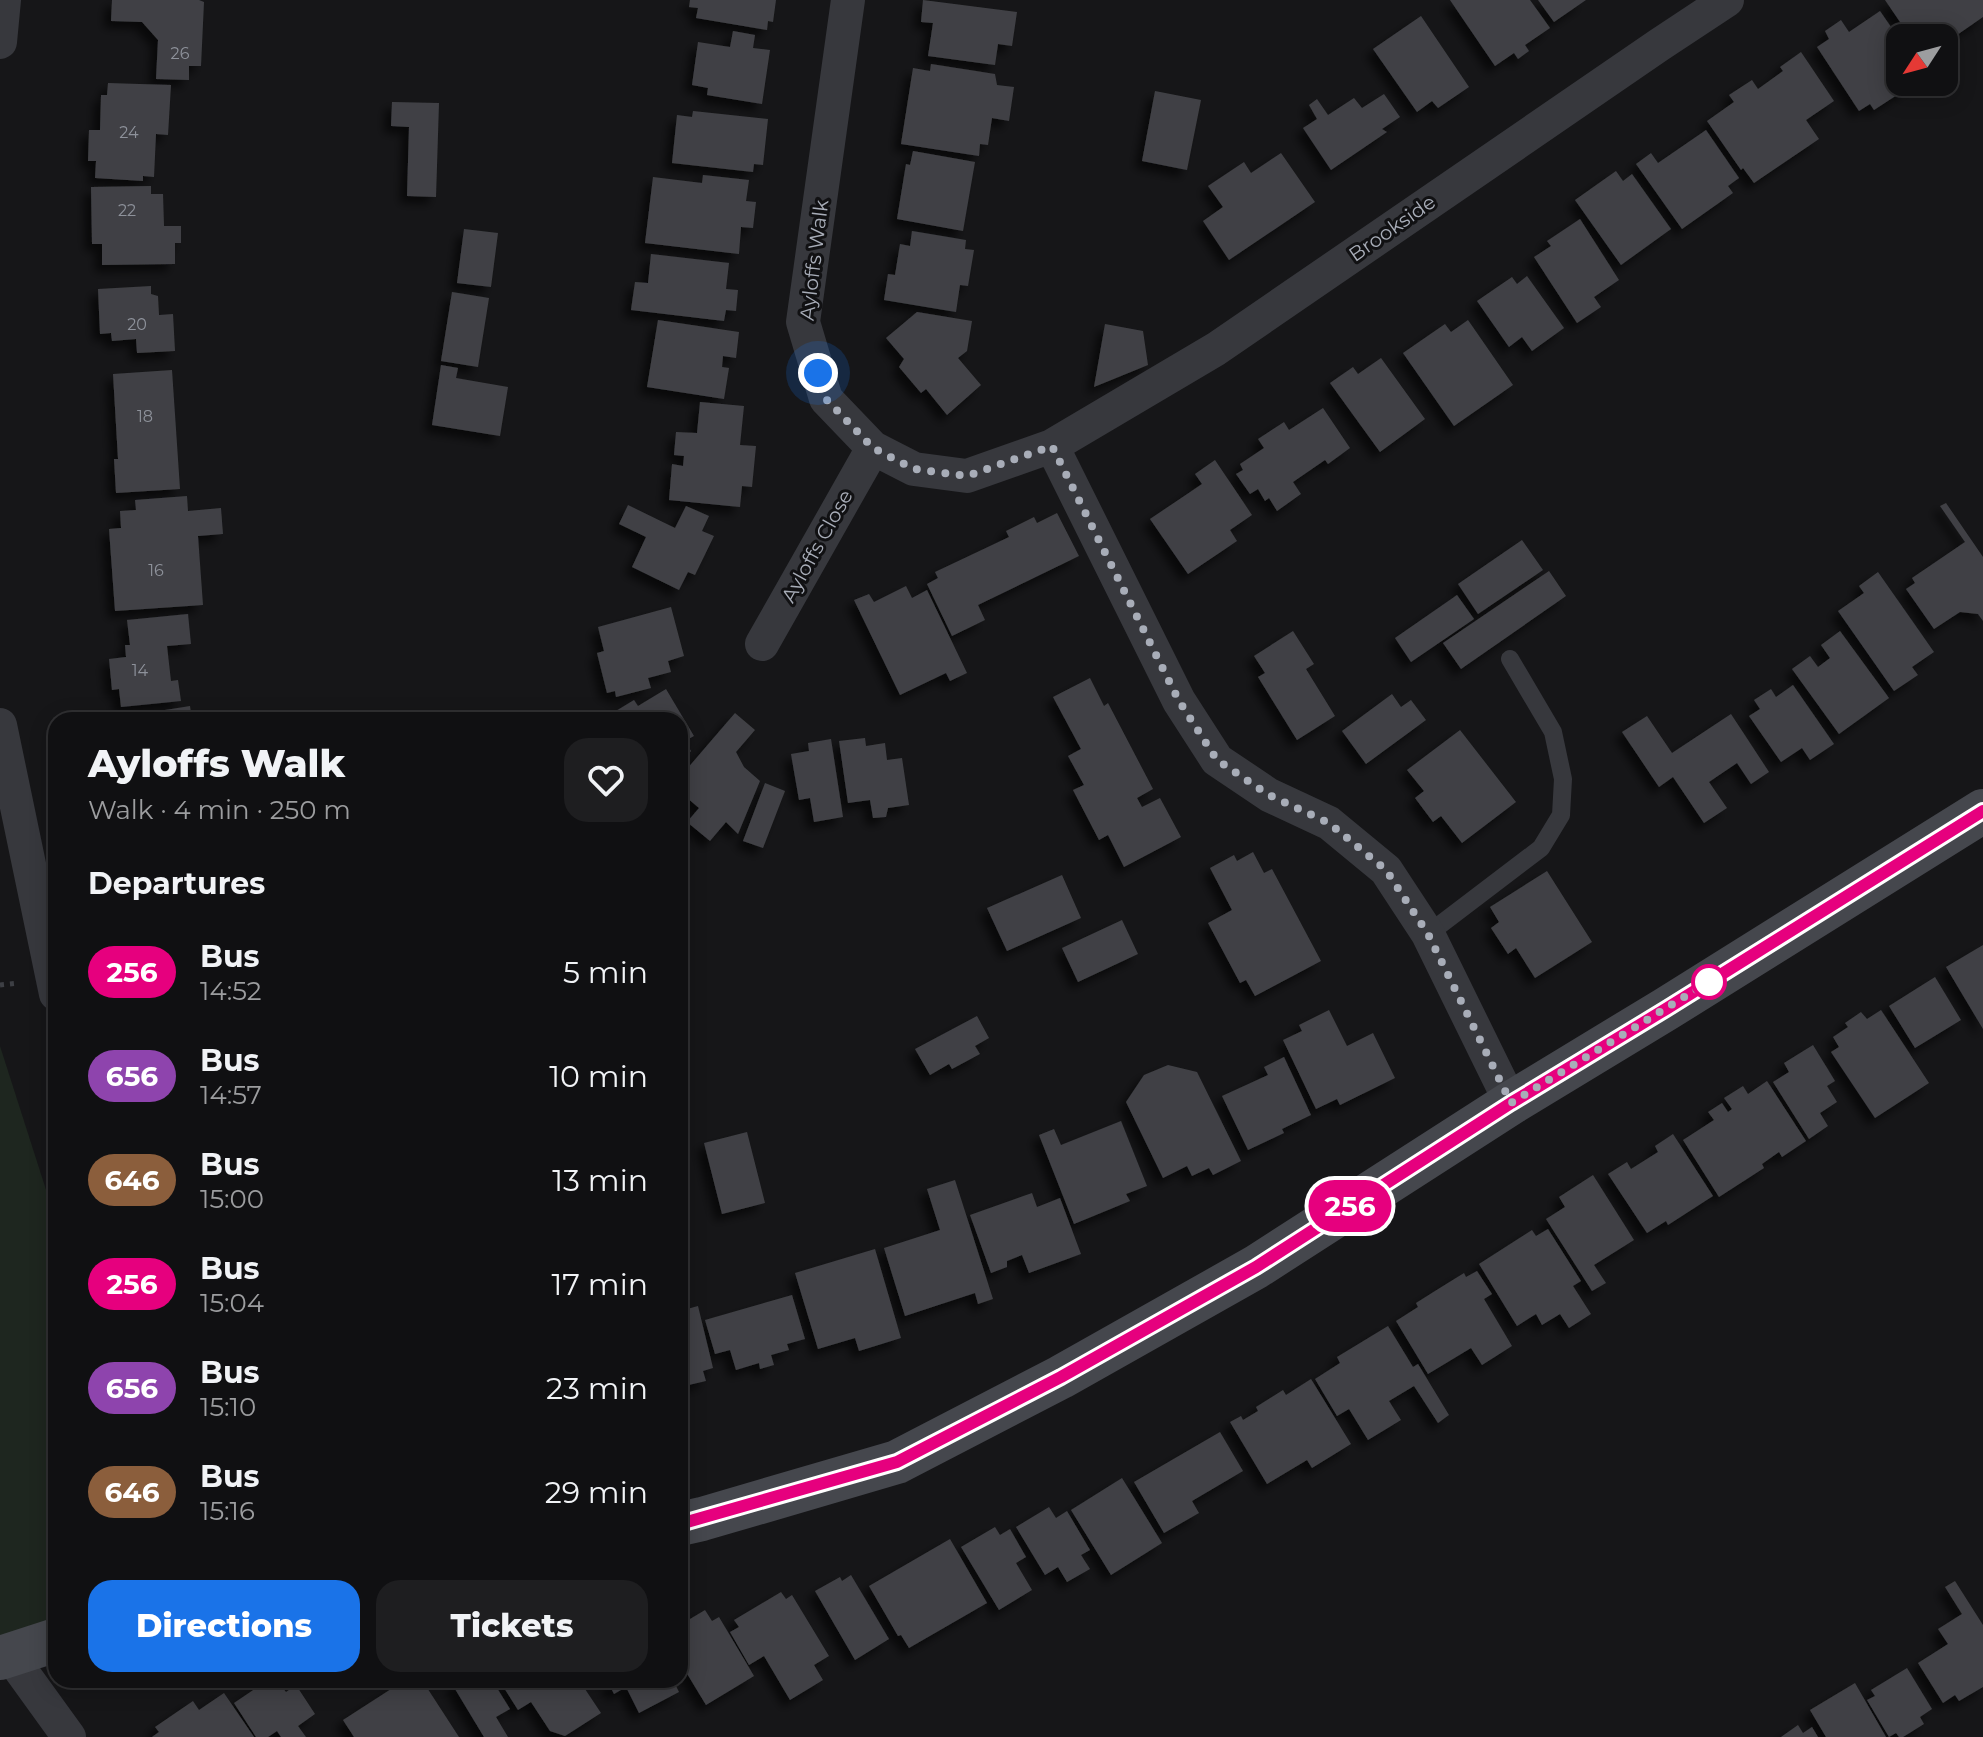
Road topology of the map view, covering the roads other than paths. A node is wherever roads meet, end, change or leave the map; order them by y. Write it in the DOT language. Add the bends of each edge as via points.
graph roads {
  1 [pos="4,0"];
  2 [pos="848,0"];
  3 [pos="1727,0"];
  4 [pos="0,42"];
  5 [pos="1052,446"];
  6 [pos="873,448"];
  7 [pos="762,644"];
  8 [pos="1510,659"];
  9 [pos="0,725"];
  10 [pos="1983,811"];
  11 [pos="1428,934"];
  12 [pos="48,956"];
  13 [pos="1511,1103"];
  14 [pos="688,1522"];
  15 [pos="48,1643"];
  16 [pos="5,1656"];
  17 [pos="69,1737"];
  1 -- 4 [label="street"];
  2 -- 6 [label="street, Ayloffs Walk" via="803,322 826,399"];
  3 -- 5 [label="street, Brookside" via="1216,349"];
  5 -- 6 [label="street, Ayloffs Walk" via="967,476 914,469"];
  5 -- 11 [label="street" via="1179,701 1217,760 1269,795 1329,823 1386,870"];
  6 -- 7 [label="street, Ayloffs Close"];
  8 -- 11 [label="lane" via="1553,732 1563,779 1561,815 1541,848"];
  9 -- 12 [label="street"];
  10 -- 13 [label="street"];
  11 -- 13 [label="street"];
  13 -- 14 [label="street" via="1256,1267 897,1462"];
  15 -- 16 [label="street"];
  16 -- 17 [label="street"];
}
